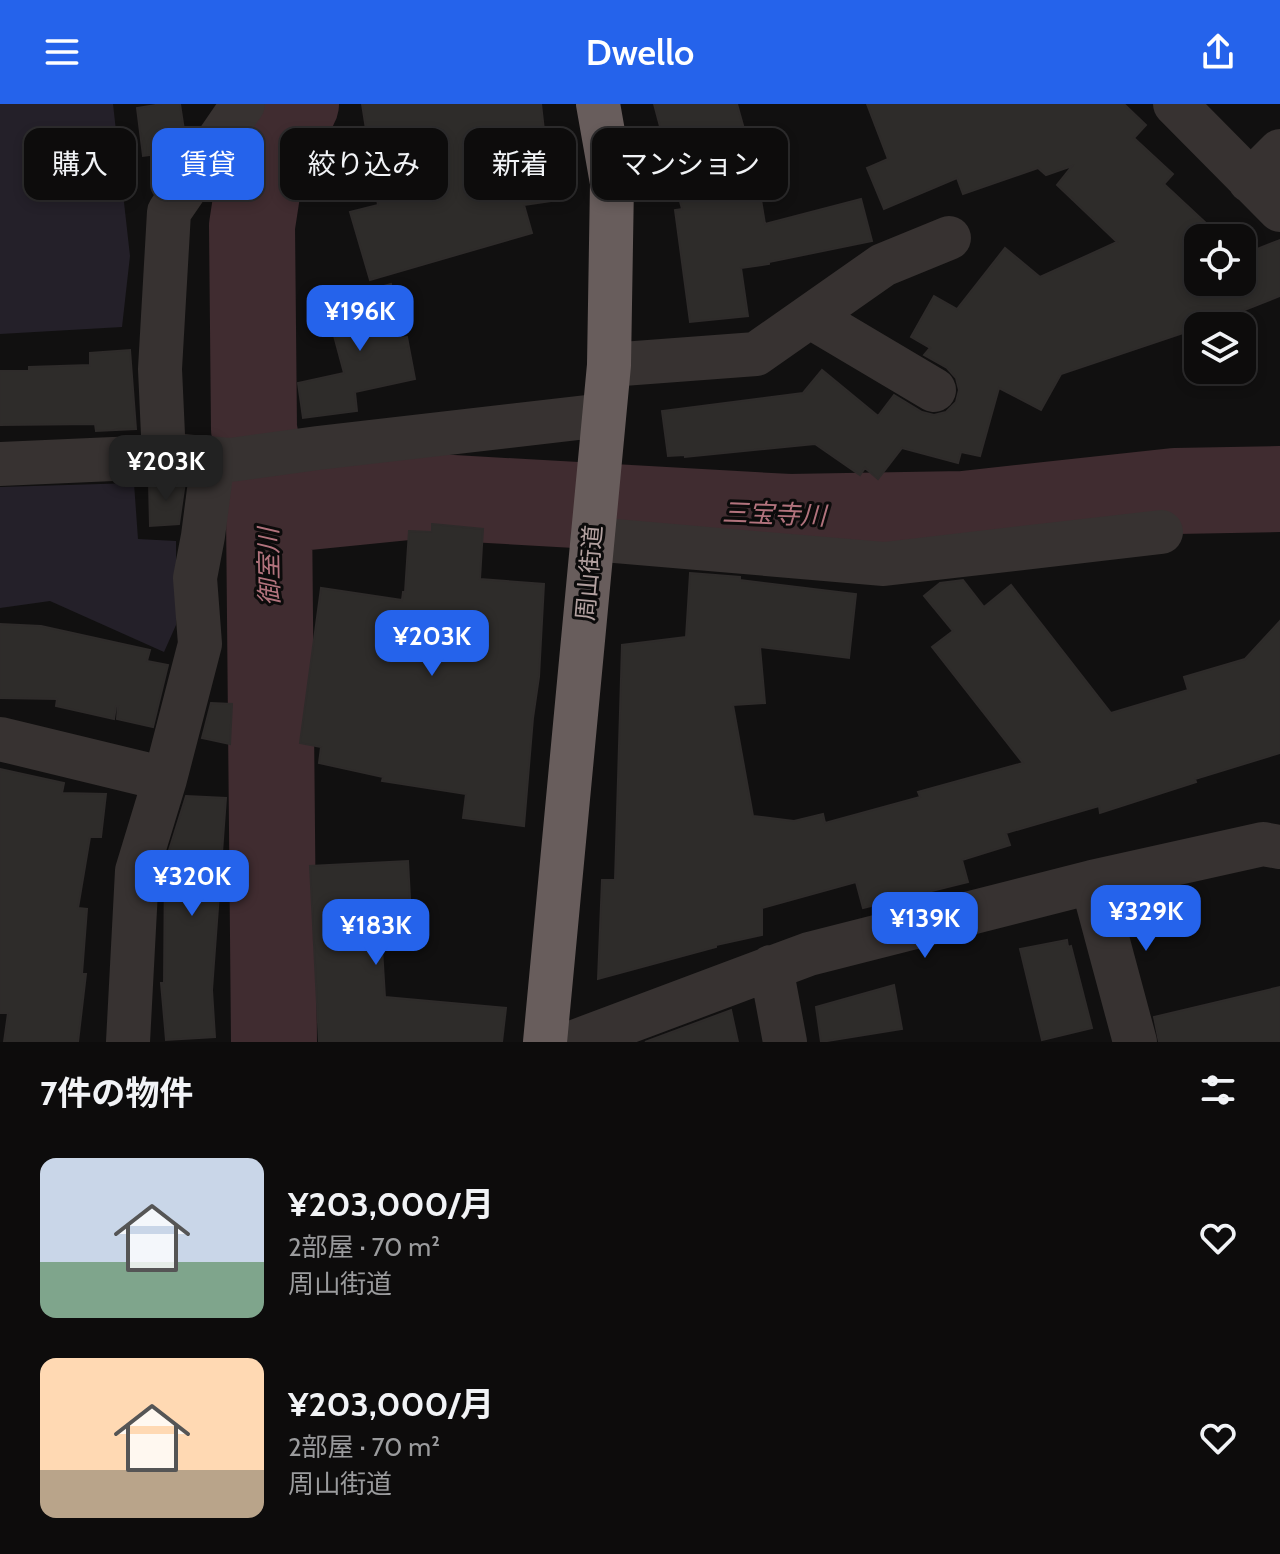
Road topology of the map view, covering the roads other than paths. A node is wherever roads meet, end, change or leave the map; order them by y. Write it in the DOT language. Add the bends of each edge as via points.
graph roads {
  1 [pos="243,104"];
  2 [pos="598,104"];
  3 [pos="1175,104"];
  4 [pos="1270,181"];
  5 [pos="949,238"];
  6 [pos="811,317"];
  7 [pos="609,365"];
  8 [pos="934,390"];
  9 [pos="604,415"];
  10 [pos="164,457"];
  11 [pos="222,460"];
  12 [pos="0,464"];
  13 [pos="1161,532"];
  14 [pos="593,533"];
  15 [pos="0,739"];
  16 [pos="165,779"];
  17 [pos="1280,847"];
  18 [pos="1092,882"];
  19 [pos="771,967"];
  20 [pos="128,1042"];
  21 [pos="545,1042"];
  22 [pos="574,1042"];
  23 [pos="785,1042"];
  24 [pos="1135,1042"];
  1 -- 10 [label="street" via="169,212 160,369"];
  2 -- 7 [label="highway, 周山街道" via="612,183"];
  3 -- 4 [label="street"];
  5 -- 6 [label="street" via="883,265"];
  6 -- 7 [label="street" via="756,354"];
  6 -- 8 [label="street"];
  7 -- 9 [label="highway, 周山街道"];
  9 -- 11 [label="street"];
  9 -- 14 [label="highway, 周山街道"];
  10 -- 11 [label="street"];
  10 -- 12 [label="street"];
  11 -- 16 [label="street" via="195,578 200,644"];
  13 -- 14 [label="street" via="884,564"];
  14 -- 21 [label="highway, 周山街道"];
  15 -- 16 [label="street"];
  16 -- 20 [label="street" via="137,871"];
  17 -- 18 [label="street" via="1263,844"];
  18 -- 19 [label="street"];
  18 -- 24 [label="street"];
  19 -- 22 [label="street"];
  19 -- 23 [label="street"];
}
